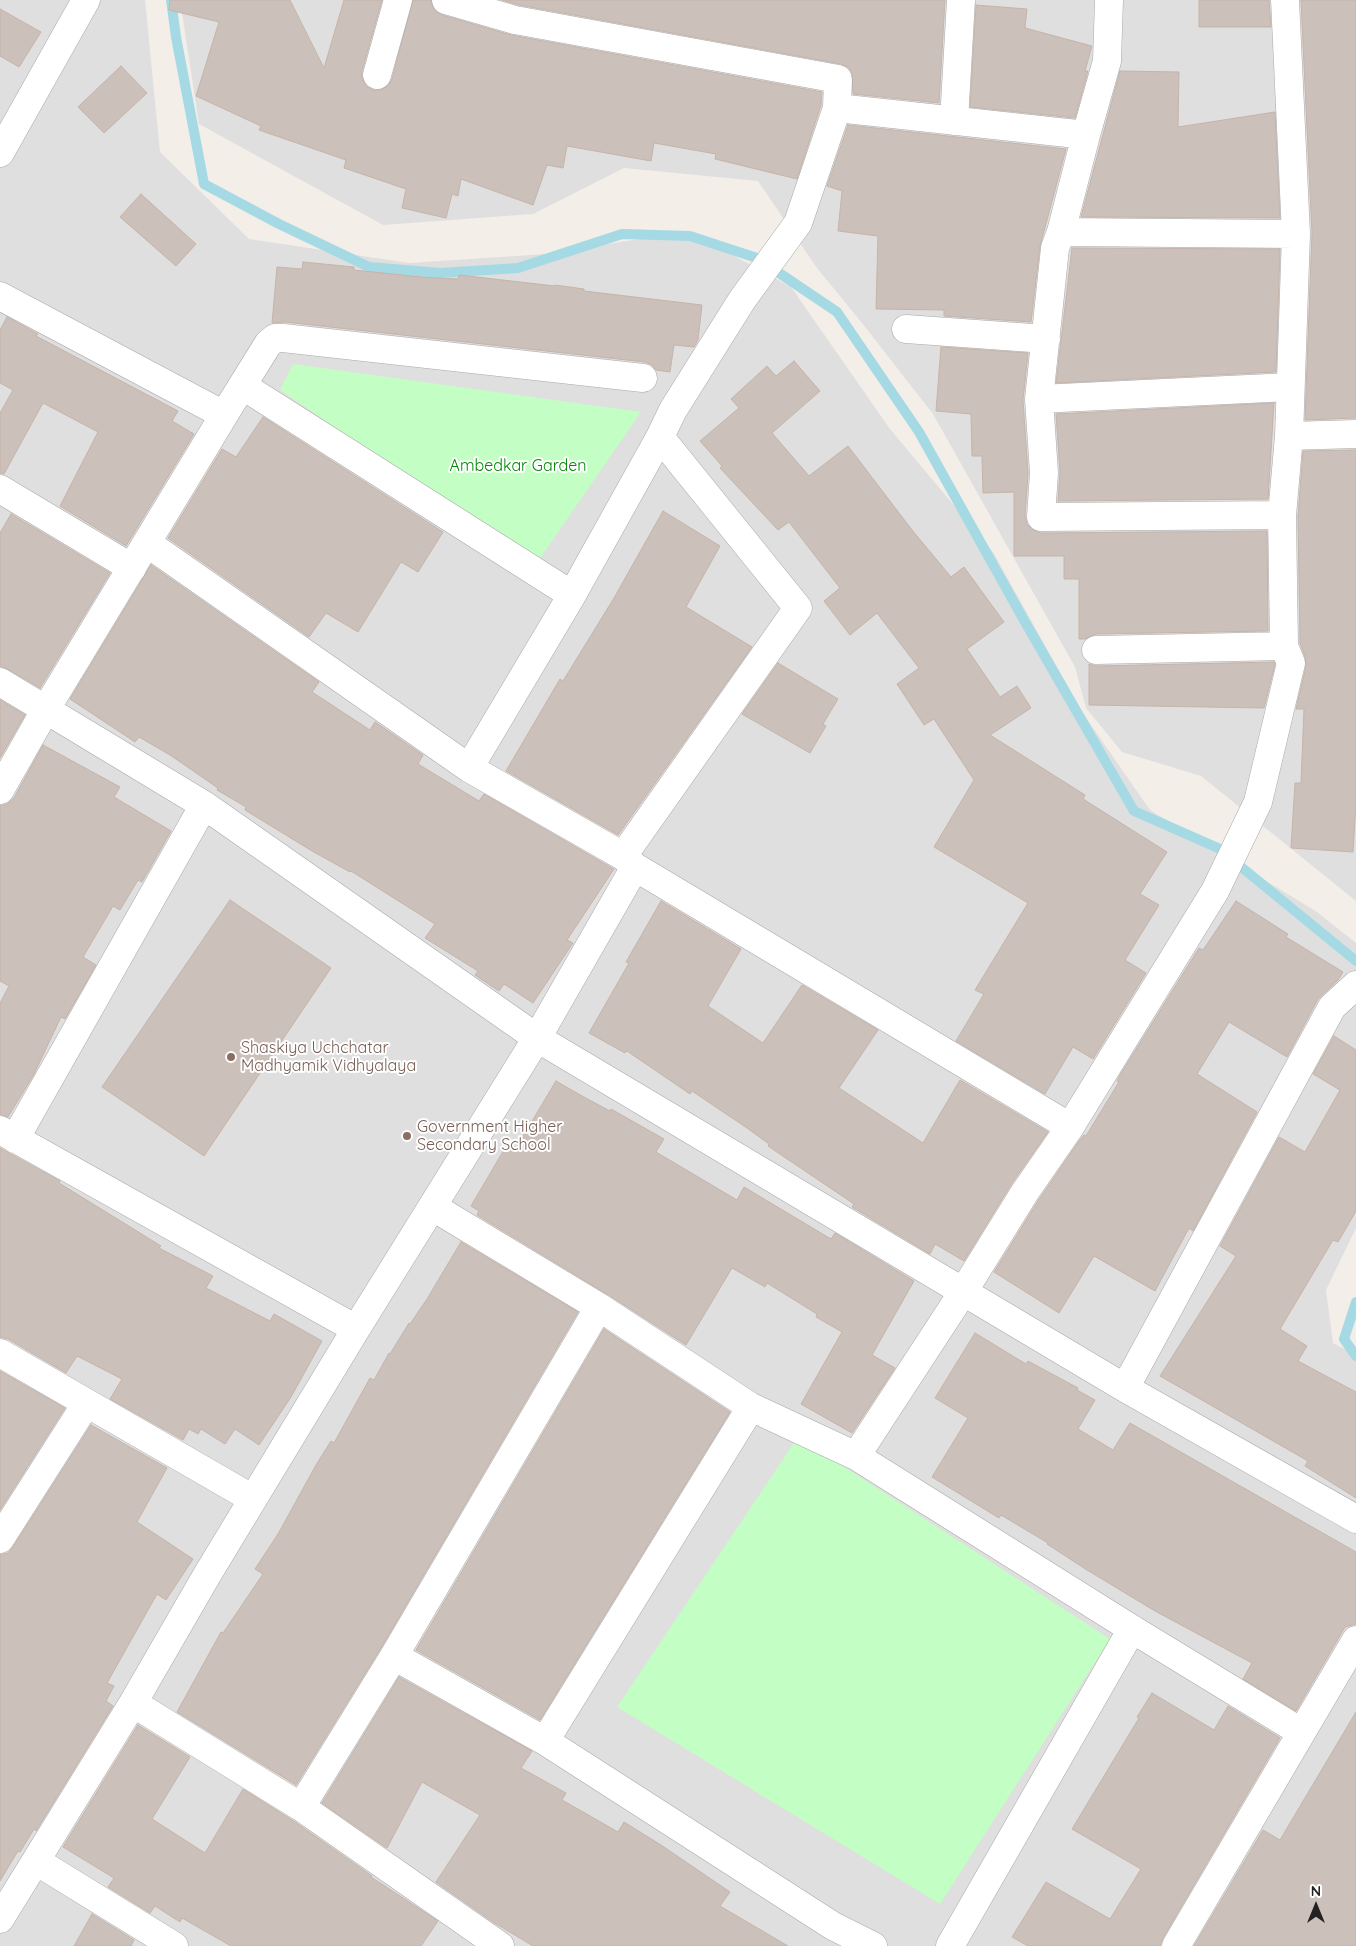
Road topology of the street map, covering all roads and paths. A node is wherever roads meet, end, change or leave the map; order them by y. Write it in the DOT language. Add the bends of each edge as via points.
graph roads {
  1 [pos="86,0"];
  2 [pos="398,0"];
  3 [pos="446,0"];
  4 [pos="961,0"];
  5 [pos="1109,0"];
  6 [pos="1285,0"];
  7 [pos="377,75"];
  8 [pos="837,108"];
  9 [pos="954,121"];
  10 [pos="1086,135"];
  11 [pos="0,153"];
  12 [pos="1062,232"];
  13 [pos="1296,234"];
  14 [pos="0,296"];
  15 [pos="906,329"];
  16 [pos="1046,339"];
  17 [pos="643,378"];
  18 [pos="243,386"];
  19 [pos="1290,387"];
  20 [pos="1039,399"];
  21 [pos="224,415"];
  22 [pos="1356,434"];
  23 [pos="1289,436"];
  24 [pos="660,437"];
  25 [pos="0,489"];
  26 [pos="1282,515"];
  27 [pos="147,543"];
  28 [pos="132,568"];
  29 [pos="572,595"];
  30 [pos="1284,646"];
  31 [pos="1096,650"];
  32 [pos="0,682"];
  33 [pos="46,710"];
  34 [pos="469,768"];
  35 [pos="0,790"];
  36 [pos="204,804"];
  37 [pos="629,861"];
  38 [pos="1356,985"];
  39 [pos="537,1038"];
  40 [pos="1070,1127"];
  41 [pos="7,1134"];
  42 [pos="433,1208"];
  43 [pos="963,1292"];
  44 [pos="599,1307"];
  45 [pos="356,1329"];
  46 [pos="0,1353"];
  47 [pos="1125,1388"];
  48 [pos="86,1404"];
  49 [pos="750,1407"];
  50 [pos="856,1456"];
  51 [pos="253,1499"];
  52 [pos="1356,1520"];
  53 [pos="0,1538"];
  54 [pos="1132,1629"];
  55 [pos="1356,1640"];
  56 [pos="394,1656"];
  57 [pos="133,1703"];
  58 [pos="1301,1732"];
  59 [pos="545,1741"];
  60 [pos="301,1807"];
  61 [pos="36,1862"];
  62 [pos="0,1919"];
  63 [pos="827,1936"];
  64 [pos="174,1946"];
  65 [pos="500,1946"];
  66 [pos="874,1946"];
  67 [pos="950,1946"];
  68 [pos="1176,1946"];
  1 -- 11 [label="street"];
  2 -- 7 [label="street"];
  3 -- 8 [label="street" via="515,20 838,79"];
  4 -- 9 [label="street"];
  5 -- 10 [label="street" via="1107,61"];
  6 -- 13 [label="street"];
  8 -- 9 [label="street"];
  8 -- 24 [label="street" via="798,223 742,300 673,410"];
  9 -- 10 [label="street"];
  10 -- 12 [label="street"];
  12 -- 13 [label="street"];
  12 -- 16 [label="street" via="1055,248"];
  13 -- 19 [label="street"];
  14 -- 21 [label="street"];
  15 -- 16 [label="street"];
  16 -- 20 [label="street"];
  17 -- 18 [label="street" via="275,338"];
  18 -- 21 [label="street"];
  18 -- 29 [label="street"];
  19 -- 20 [label="street"];
  19 -- 23 [label="street"];
  20 -- 26 [label="street" via="1044,473 1041,516"];
  21 -- 27 [label="street"];
  22 -- 23 [label="street"];
  23 -- 26 [label="street"];
  24 -- 29 [label="street"];
  24 -- 37 [label="street" via="798,608"];
  25 -- 28 [label="street"];
  26 -- 30 [label="street"];
  27 -- 28 [label="street"];
  27 -- 34 [label="street"];
  28 -- 33 [label="street"];
  29 -- 34 [label="street"];
  30 -- 31 [label="street"];
  30 -- 40 [label="street" via="1291,663 1258,802 1214,891"];
  32 -- 33 [label="street"];
  33 -- 35 [label="street"];
  33 -- 36 [label="street"];
  34 -- 37 [label="street"];
  36 -- 39 [label="street"];
  36 -- 41 [label="street"];
  37 -- 39 [label="street"];
  37 -- 40 [label="street"];
  38 -- 47 [label="street" via="1332,1007"];
  39 -- 42 [label="street"];
  39 -- 43 [label="street"];
  40 -- 43 [label="street" via="1024,1192"];
  41 -- 45 [label="street"];
  42 -- 44 [label="street"];
  42 -- 45 [label="street"];
  43 -- 47 [label="street"];
  43 -- 50 [label="street"];
  44 -- 49 [label="street"];
  44 -- 56 [label="street"];
  45 -- 51 [label="street"];
  46 -- 48 [label="street"];
  47 -- 52 [label="street"];
  48 -- 51 [label="street"];
  48 -- 53 [label="street"];
  49 -- 50 [label="street"];
  49 -- 59 [label="street"];
  50 -- 54 [label="street"];
  51 -- 57 [label="street"];
  54 -- 58 [label="street"];
  54 -- 67 [label="street"];
  55 -- 58 [label="street"];
  56 -- 59 [label="street"];
  56 -- 60 [label="street"];
  57 -- 60 [label="street"];
  57 -- 61 [label="street"];
  58 -- 68 [label="street"];
  59 -- 63 [label="street"];
  60 -- 65 [label="street"];
  61 -- 62 [label="street"];
  61 -- 64 [label="street"];
  63 -- 66 [label="street"];
}
